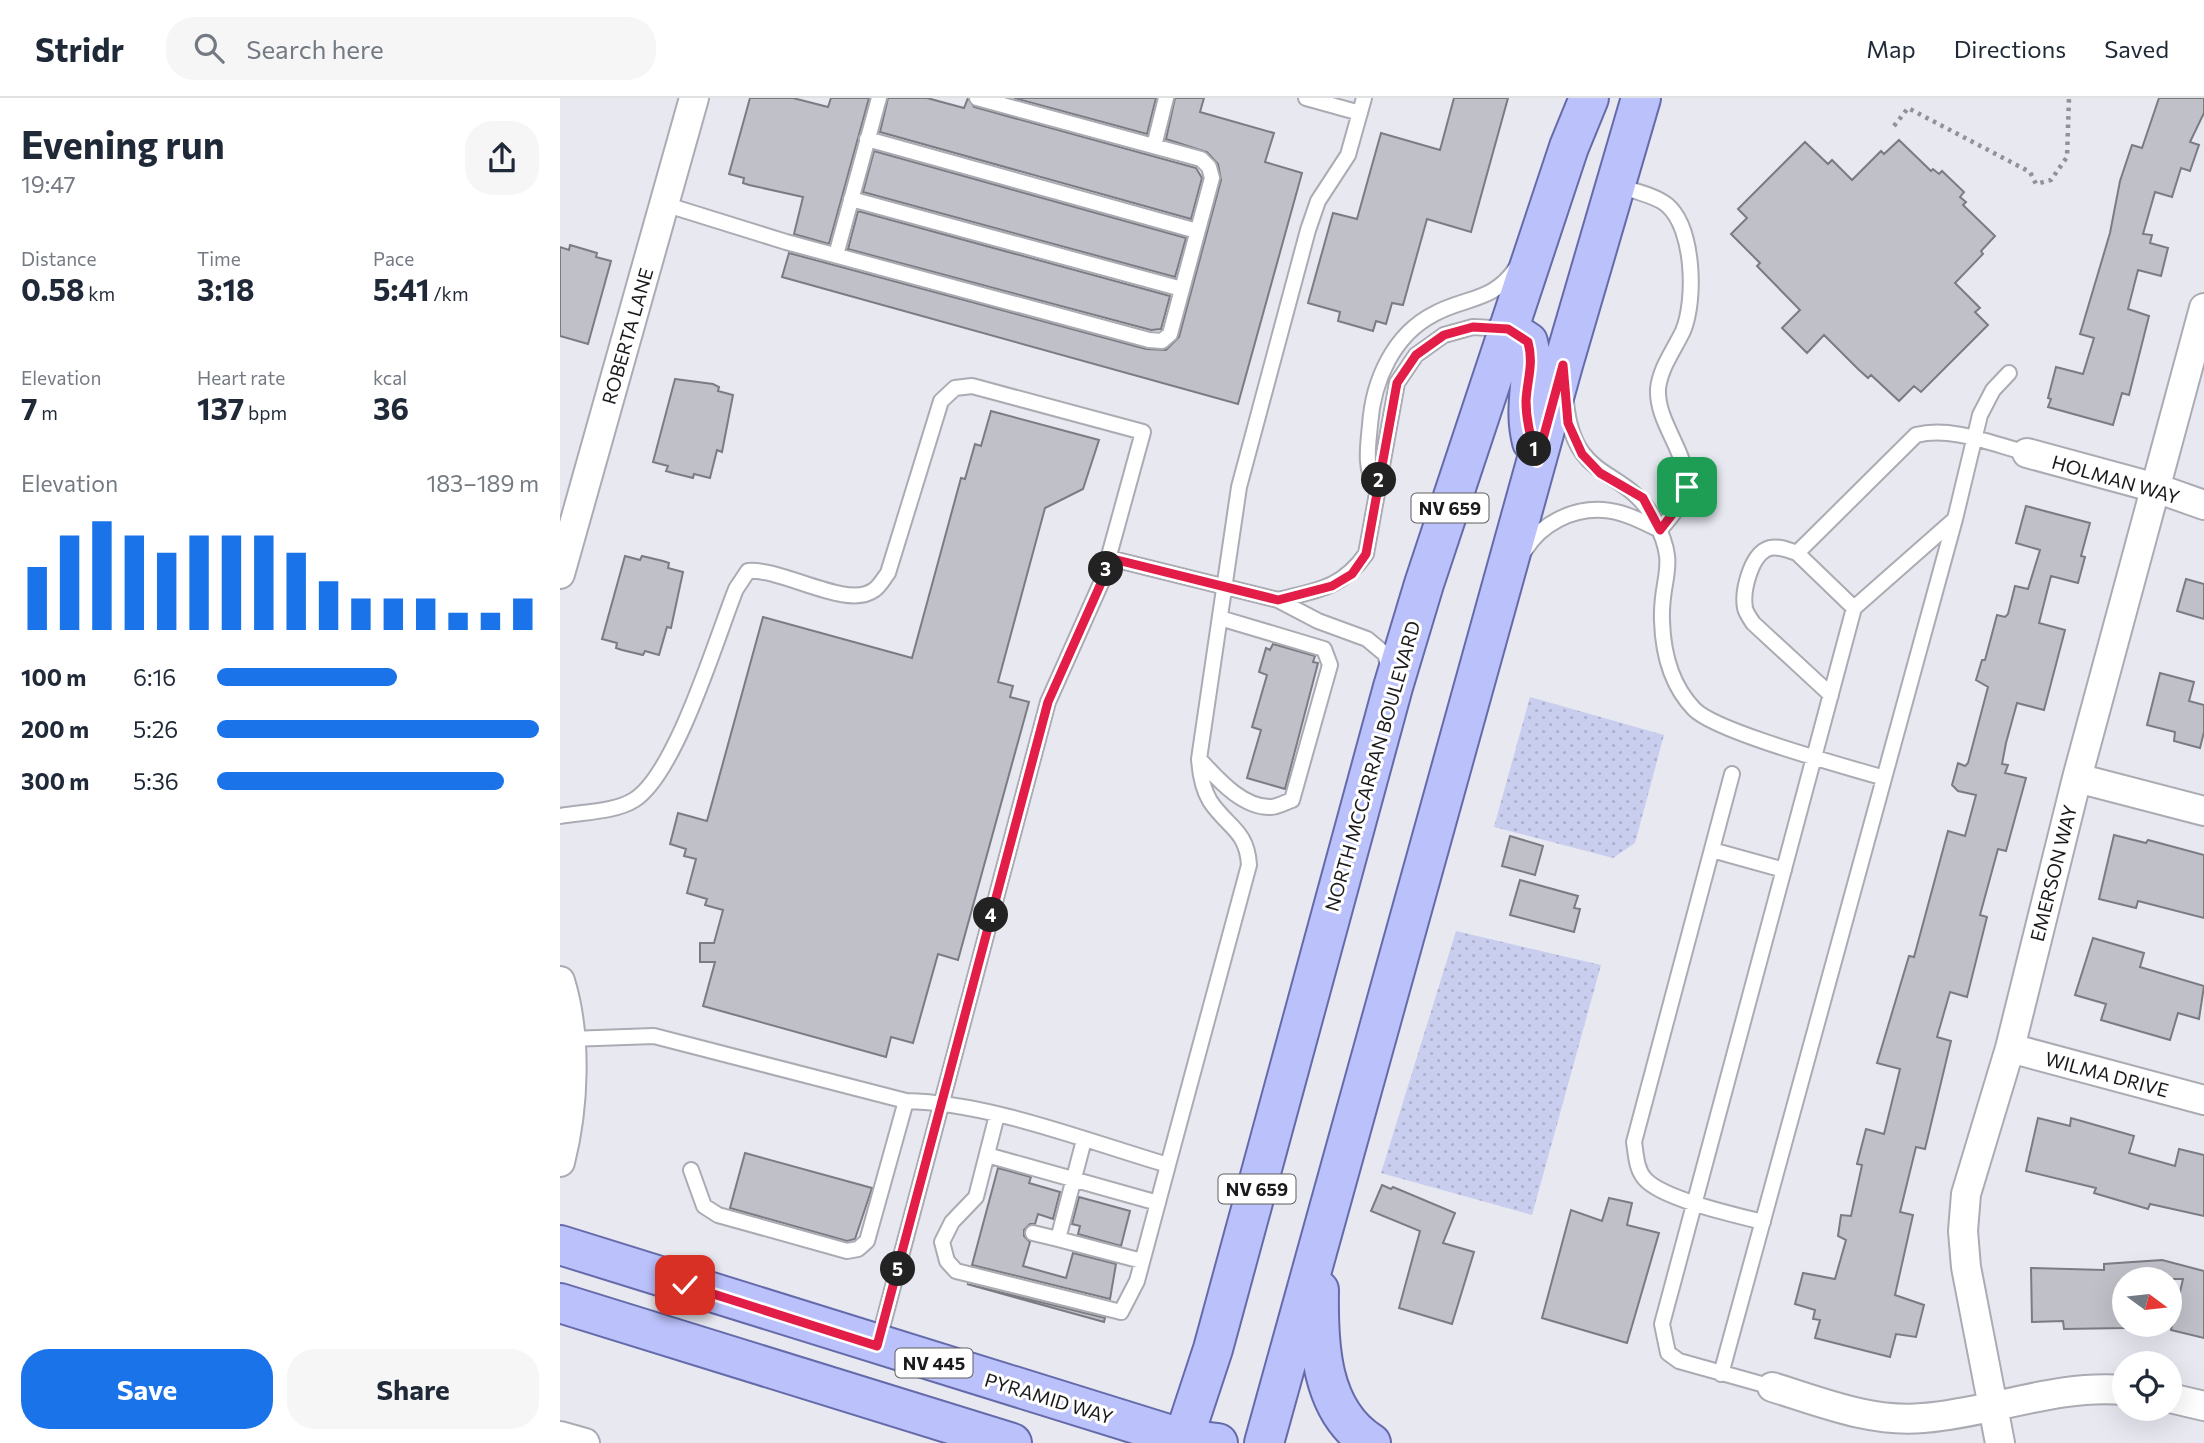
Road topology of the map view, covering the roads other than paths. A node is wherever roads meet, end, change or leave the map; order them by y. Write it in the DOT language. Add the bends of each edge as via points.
graph roads {
  1 [pos="694,98"];
  2 [pos="879,98"];
  3 [pos="977,98"];
  4 [pos="1166,98"];
  5 [pos="1306,98"];
  6 [pos="1364,98"];
  7 [pos="1589,98"];
  8 [pos="1641,98"];
  9 [pos="1360,113"];
  10 [pos="867,139"];
  11 [pos="1154,146"];
  12 [pos="1615,185"];
  13 [pos="851,199"];
  14 [pos="664,204"];
  15 [pos="1543,226"];
  16 [pos="1197,231"];
  17 [pos="836,256"];
  18 [pos="1182,289"];
  19 [pos="2204,308"];
  20 [pos="1508,329"];
  21 [pos="1563,365"];
  22 [pos="2009,373"];
  23 [pos="1975,439"];
  24 [pos="2027,453"];
  25 [pos="1537,461"];
  26 [pos="1376,487"];
  27 [pos="2156,488"];
  28 [pos="2204,505"];
  29 [pos="1955,519"];
  30 [pos="1660,530"];
  31 [pos="1797,553"];
  32 [pos="1109,558"];
  33 [pos="560,574"];
  34 [pos="1501,585"];
  35 [pos="1225,587"];
  36 [pos="1278,600"];
  37 [pos="1854,608"];
  38 [pos="1220,618"];
  39 [pos="1393,687"];
  40 [pos="1831,695"];
  41 [pos="1814,757"];
  42 [pos="1199,759"];
  43 [pos="1731,775"];
  44 [pos="1884,778"];
  45 [pos="2077,778"];
  46 [pos="2204,811"];
  47 [pos="560,816"];
  48 [pos="1712,850"];
  49 [pos="1784,870"];
  50 [pos="560,981"];
  51 [pos="569,1039"];
  52 [pos="2010,1048"];
  53 [pos="2204,1100"];
  54 [pos="906,1101"];
  55 [pos="942,1102"];
  56 [pos="997,1115"];
  57 [pos="1084,1140"];
  58 [pos="987,1155"];
  59 [pos="560,1162"];
  60 [pos="1168,1165"];
  61 [pos="691,1170"];
  62 [pos="1074,1179"];
  63 [pos="1158,1203"];
  64 [pos="1694,1203"];
  65 [pos="1763,1222"];
  66 [pos="1033,1233"];
  67 [pos="1058,1239"];
  68 [pos="560,1245"];
  69 [pos="1319,1247"];
  70 [pos="1142,1261"];
  71 [pos="560,1303"];
  72 [pos="877,1346"];
  73 [pos="1721,1374"];
  74 [pos="1772,1387"];
  75 [pos="2112,1390"];
  76 [pos="2182,1401"];
  77 [pos="1993,1405"];
  78 [pos="2204,1406"];
  79 [pos="560,1436"];
  80 [pos="1192,1442"];
  81 [pos="585,1443"];
  82 [pos="1012,1443"];
  83 [pos="1264,1443"];
  84 [pos="1371,1443"];
  85 [pos="2000,1443"];
  1 -- 14 [label="street, ROBERTA LANE"];
  2 -- 10 [label="lane"];
  3 -- 11 [label="lane"];
  4 -- 11 [label="lane"];
  5 -- 9 [label="lane"];
  6 -- 9 [label="lane"];
  7 -- 15 [label="main road, NORTH MCCARRAN BOULEVARD / NV 659"];
  8 -- 12 [label="main road"];
  9 -- 35 [label="lane" via="1348,155 1318,201 1308,230 1239,487"];
  10 -- 13 [label="lane"];
  10 -- 16 [label="lane"];
  11 -- 16 [label="lane" via="1201,159 1209,167 1212,178"];
  12 -- 21 [label="main road"];
  12 -- 30 [label="lane" via="1665,202 1677,215 1688,242 1689,302 1684,328 1662,371 1658,390 1662,419 1685,469 1687,487"];
  13 -- 17 [label="lane"];
  13 -- 18 [label="lane"];
  14 -- 17 [label="lane"];
  14 -- 33 [label="street, ROBERTA LANE"];
  15 -- 20 [label="main road, NORTH MCCARRAN BOULEVARD / NV 659"];
  15 -- 26 [label="lane" via="1509,278 1471,302 1435,313 1411,330 1388,358 1375,387 1370,415 1367,460"];
  16 -- 18 [label="lane"];
  17 -- 18 [label="lane" via="1149,340 1162,341 1170,334"];
  19 -- 27 [label="street, EMERSON WAY"];
  20 -- 25 [label="main road" via="1528,342 1533,360 1526,400"];
  20 -- 26 [label="lane" via="1473,327 1444,335 1416,355 1397,383"];
  20 -- 39 [label="main road, NORTH MCCARRAN BOULEVARD / NV 659"];
  21 -- 25 [label="main road"];
  21 -- 30 [label="lane" via="1568,423 1582,454 1600,473 1643,498"];
  22 -- 23 [label="lane" via="1993,390 1980,415"];
  23 -- 24 [label="lane"];
  23 -- 29 [label="lane"];
  23 -- 31 [label="lane" via="1934,430 1916,435"];
  24 -- 27 [label="street, HOLMAN WAY"];
  25 -- 34 [label="main road"];
  26 -- 36 [label="lane" via="1373,530 1366,554 1352,574 1332,586"];
  27 -- 28 [label="street, HOLMAN WAY"];
  27 -- 45 [label="street, EMERSON WAY"];
  29 -- 37 [label="lane"];
  29 -- 44 [label="lane"];
  30 -- 34 [label="lane" via="1603,510 1570,514 1547,525 1530,542"];
  30 -- 41 [label="lane" via="1669,555 1661,605 1663,654 1676,684 1695,711"];
  31 -- 37 [label="lane"];
  31 -- 40 [label="lane" via="1767,549 1757,557 1745,610 1753,623"];
  32 -- 35 [label="lane"];
  32 -- 47 [label="lane" via="1143,432 972,386 955,388 941,401 888,573 874,591 852,597 764,569 748,571 736,589 669,760 650,789 631,802"];
  32 -- 55 [label="lane" via="1048,702"];
  34 -- 69 [label="main road"];
  35 -- 36 [label="lane"];
  35 -- 38 [label="lane"];
  36 -- 39 [label="lane" via="1367,639 1385,654"];
  37 -- 40 [label="lane"];
  38 -- 42 [label="lane"];
  38 -- 42 [label="lane" via="1324,649 1330,665 1292,800 1272,807 1247,800 1224,786"];
  39 -- 80 [label="main road, NORTH MCCARRAN BOULEVARD / NV 659" via="1213,1349"];
  40 -- 41 [label="lane"];
  41 -- 44 [label="lane"];
  41 -- 49 [label="lane"];
  42 -- 60 [label="lane" via="1201,781 1210,802 1248,846 1249,865"];
  43 -- 48 [label="lane"];
  44 -- 65 [label="lane"];
  45 -- 46 [label="street"];
  45 -- 52 [label="street, EMERSON WAY"];
  48 -- 49 [label="lane"];
  48 -- 64 [label="lane" via="1634,1142 1645,1179"];
  49 -- 64 [label="lane"];
  50 -- 51 [label="street"];
  51 -- 54 [label="lane" via="654,1036"];
  51 -- 59 [label="street" via="567,1136"];
  52 -- 53 [label="street, WILMA DRIVE"];
  52 -- 77 [label="street, EMERSON WAY" via="1966,1194 1963,1231"];
  54 -- 55 [label="lane"];
  54 -- 61 [label="lane" via="867,1241 858,1249 847,1251 718,1215 704,1206"];
  55 -- 56 [label="lane"];
  55 -- 72 [label="lane"];
  56 -- 57 [label="lane"];
  56 -- 58 [label="lane"];
  57 -- 60 [label="lane"];
  57 -- 62 [label="lane"];
  58 -- 62 [label="lane"];
  58 -- 70 [label="lane" via="976,1198 951,1222 942,1242 947,1261 957,1271 1121,1312"];
  60 -- 63 [label="lane"];
  62 -- 63 [label="lane"];
  62 -- 67 [label="lane"];
  63 -- 70 [label="lane"];
  64 -- 65 [label="lane"];
  64 -- 73 [label="lane" via="1662,1324 1664,1343 1679,1361"];
  65 -- 73 [label="lane"];
  66 -- 67 [label="lane"];
  67 -- 70 [label="lane"];
  68 -- 72 [label="main road, PYRAMID WAY / NV 445"];
  69 -- 83 [label="main road"];
  69 -- 84 [label="main road" via="1321,1361 1347,1422"];
  71 -- 82 [label="main road, NV 445"];
  72 -- 80 [label="main road, PYRAMID WAY / NV 445"];
  73 -- 74 [label="lane"];
  74 -- 77 [label="street" via="1890,1419 1924,1418"];
  75 -- 77 [label="street" via="2065,1391"];
  76 -- 78 [label="street"];
  77 -- 85 [label="street, EMERSON WAY"];
  79 -- 81 [label="street"];
}
